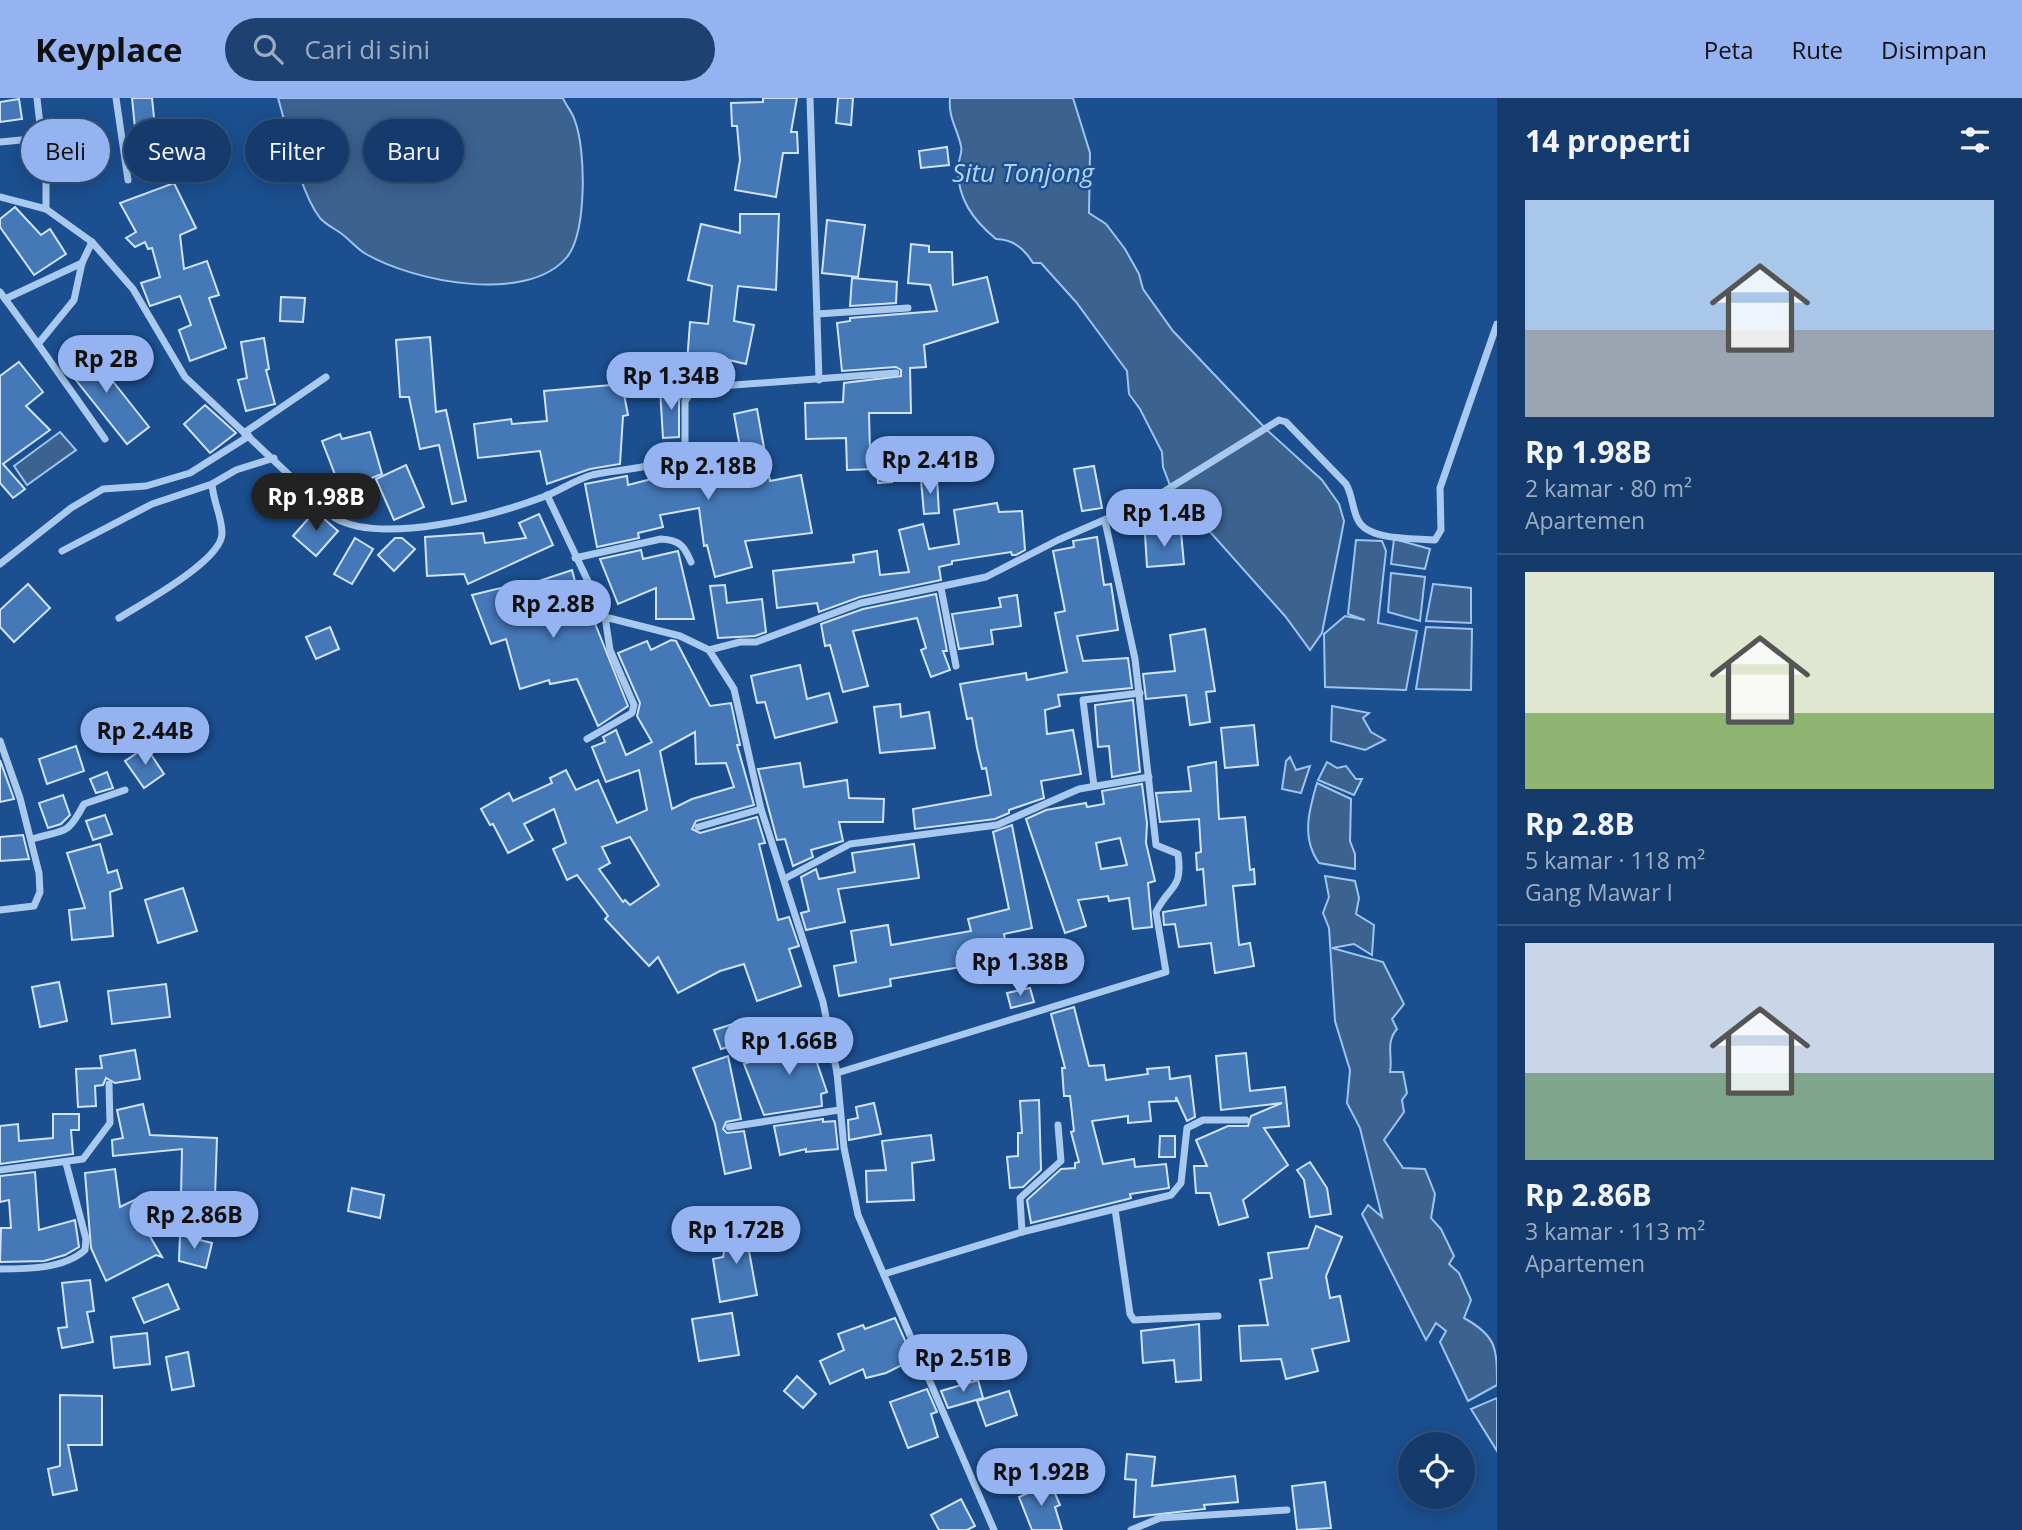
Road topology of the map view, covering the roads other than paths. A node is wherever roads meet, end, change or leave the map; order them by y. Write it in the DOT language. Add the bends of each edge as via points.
graph roads {
  1 [pos="37,98"];
  2 [pos="116,98"];
  3 [pos="810,98"];
  4 [pos="40,119"];
  5 [pos="21,140"];
  6 [pos="0,142"];
  7 [pos="124,153"];
  8 [pos="47,182"];
  9 [pos="0,197"];
  10 [pos="46,209"];
  11 [pos="92,242"];
  12 [pos="82,263"];
  13 [pos="0,292"];
  14 [pos="5,299"];
  15 [pos="908,308"];
  16 [pos="817,314"];
  17 [pos="1497,324"];
  18 [pos="38,344"];
  19 [pos="895,373"];
  20 [pos="326,377"];
  21 [pos="819,380"];
  22 [pos="246,434"];
  23 [pos="105,439"];
  24 [pos="274,458"];
  25 [pos="212,484"];
  26 [pos="547,495"];
  27 [pos="1105,521"];
  28 [pos="62,551"];
  29 [pos="575,558"];
  30 [pos="691,562"];
  31 [pos="0,564"];
  32 [pos="941,588"];
  33 [pos="605,617"];
  34 [pos="119,618"];
  35 [pos="709,650"];
  36 [pos="956,666"];
  37 [pos="1140,693"];
  38 [pos="587,739"];
  39 [pos="0,741"];
  40 [pos="1149,777"];
  41 [pos="1094,786"];
  42 [pos="125,790"];
  43 [pos="761,809"];
  44 [pos="698,827"];
  45 [pos="32,839"];
  46 [pos="786,878"];
  47 [pos="0,910"];
  48 [pos="837,1073"];
  49 [pos="109,1084"];
  50 [pos="839,1110"];
  51 [pos="1246,1120"];
  52 [pos="1058,1125"];
  53 [pos="729,1127"];
  54 [pos="66,1163"];
  55 [pos="0,1170"];
  56 [pos="1115,1209"];
  57 [pos="1023,1232"];
  58 [pos="0,1269"];
  59 [pos="884,1274"];
  60 [pos="1218,1316"];
  61 [pos="1287,1510"];
  62 [pos="994,1530"];
  63 [pos="1131,1530"];
  1 -- 4 [label="street"];
  2 -- 7 [label="street"];
  3 -- 16 [label="street"];
  5 -- 6 [label="street"];
  8 -- 10 [label="street"];
  9 -- 10 [label="street"];
  10 -- 11 [label="street"];
  11 -- 12 [label="street"];
  11 -- 22 [label="street" via="132,289 180,370"];
  12 -- 14 [label="street"];
  12 -- 18 [label="street" via="74,300"];
  13 -- 14 [label="street"];
  14 -- 18 [label="street"];
  15 -- 16 [label="street"];
  16 -- 21 [label="street"];
  17 -- 27 [label="street" via="1440,488 1441,530 1434,540 1367,531 1359,522 1346,484 1284,420 1169,490"];
  18 -- 23 [label="street"];
  19 -- 21 [label="street"];
  20 -- 22 [label="street"];
  21 -- 26 [label="street" via="694,388 684,401 685,443 673,457 584,477"];
  22 -- 24 [label="street"];
  22 -- 31 [label="street" via="190,473 146,485 103,489"];
  24 -- 25 [label="street" via="236,470"];
  24 -- 26 [label="street" via="335,519 359,528 459,522"];
  25 -- 28 [label="street" via="152,504"];
  25 -- 34 [label="street" via="223,534 216,550"];
  26 -- 29 [label="street"];
  27 -- 32 [label="street" via="986,577"];
  27 -- 37 [label="street"];
  29 -- 30 [label="street" via="674,539"];
  29 -- 33 [label="street"];
  32 -- 35 [label="street" via="861,603 756,642"];
  32 -- 36 [label="street"];
  33 -- 35 [label="street" via="680,636"];
  33 -- 38 [label="street" via="610,650 634,705 632,713"];
  35 -- 43 [label="street" via="734,689"];
  37 -- 40 [label="street"];
  37 -- 41 [label="street" via="1083,700"];
  39 -- 45 [label="street"];
  40 -- 41 [label="street"];
  40 -- 48 [label="street" via="1156,845 1178,854 1180,874 1156,912 1166,972"];
  41 -- 46 [label="street" via="1066,793 1007,822 850,844"];
  42 -- 45 [label="street" via="84,804 68,828"];
  43 -- 44 [label="street"];
  43 -- 46 [label="street"];
  45 -- 47 [label="street" via="40,892 34,906"];
  46 -- 48 [label="street" via="823,1002"];
  48 -- 50 [label="street"];
  49 -- 54 [label="street" via="110,1123 83,1159"];
  50 -- 53 [label="street"];
  50 -- 59 [label="street" via="858,1215"];
  51 -- 56 [label="street" via="1194,1122 1184,1136 1179,1189"];
  52 -- 57 [label="street" via="1062,1161 1020,1198"];
  54 -- 55 [label="street"];
  54 -- 58 [label="street" via="85,1250 60,1264"];
  56 -- 57 [label="street"];
  56 -- 60 [label="street" via="1133,1320"];
  57 -- 59 [label="street"];
  59 -- 62 [label="street"];
  61 -- 63 [label="street" via="1160,1518"];
}
